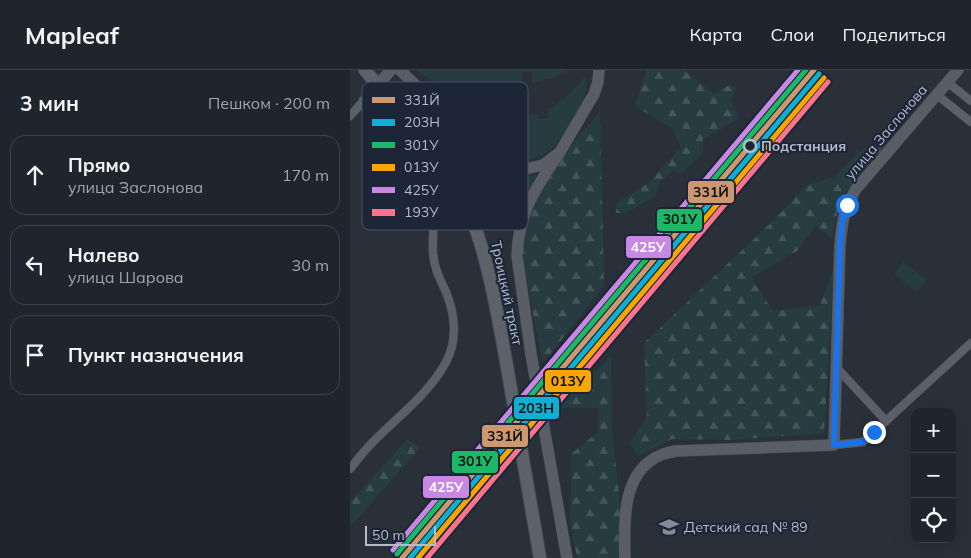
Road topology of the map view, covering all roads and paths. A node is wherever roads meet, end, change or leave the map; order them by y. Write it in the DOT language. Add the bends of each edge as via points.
graph roads {
  1 [pos="365,70"];
  2 [pos="391,70"];
  3 [pos="400,70"];
  4 [pos="599,70"];
  5 [pos="958,70"];
  6 [pos="374,82"];
  7 [pos="380,82"];
  8 [pos="412,82"];
  9 [pos="947,82"];
  10 [pos="937,95"];
  11 [pos="362,101"];
  12 [pos="971,101"];
  13 [pos="350,116"];
  14 [pos="971,122"];
  15 [pos="560,152"];
  16 [pos="528,168"];
  17 [pos="528,203"];
  18 [pos="434,230"];
  19 [pos="477,230"];
  20 [pos="519,230"];
  21 [pos="971,343"];
  22 [pos="836,367"];
  23 [pos="886,421"];
  24 [pos="834,445"];
  25 [pos="350,468"];
  26 [pos="540,558"];
  27 [pos="567,558"];
  28 [pos="626,558"];
  1 -- 6 [label="main road, Троицкий тракт"];
  2 -- 7 [label="main road"];
  3 -- 8 [label="main road"];
  4 -- 15 [label="main road" via="594,94"];
  5 -- 9 [label="main road, улица Заслонова"];
  9 -- 10 [label="main road, улица Заслонова"];
  9 -- 12 [label="street"];
  10 -- 14 [label="street"];
  10 -- 22 [label="main road, улица Заслонова" via="856,189 847,205 840,245"];
  11 -- 13 [label="street"];
  15 -- 16 [label="main road" via="543,165"];
  15 -- 17 [label="main road"];
  18 -- 25 [label="street" via="436,269 447,294 453,322 451,351 436,378"];
  19 -- 26 [label="main road, Троицкий тракт" via="504,350"];
  20 -- 27 [label="main road" via="518,266"];
  21 -- 23 [label="street"];
  22 -- 23 [label="street"];
  22 -- 24 [label="main road, улица Заслонова"];
  23 -- 24 [label="street" via="863,442"];
  24 -- 28 [label="main road" via="676,451 660,455 642,470 628,496 624,525"];
}
